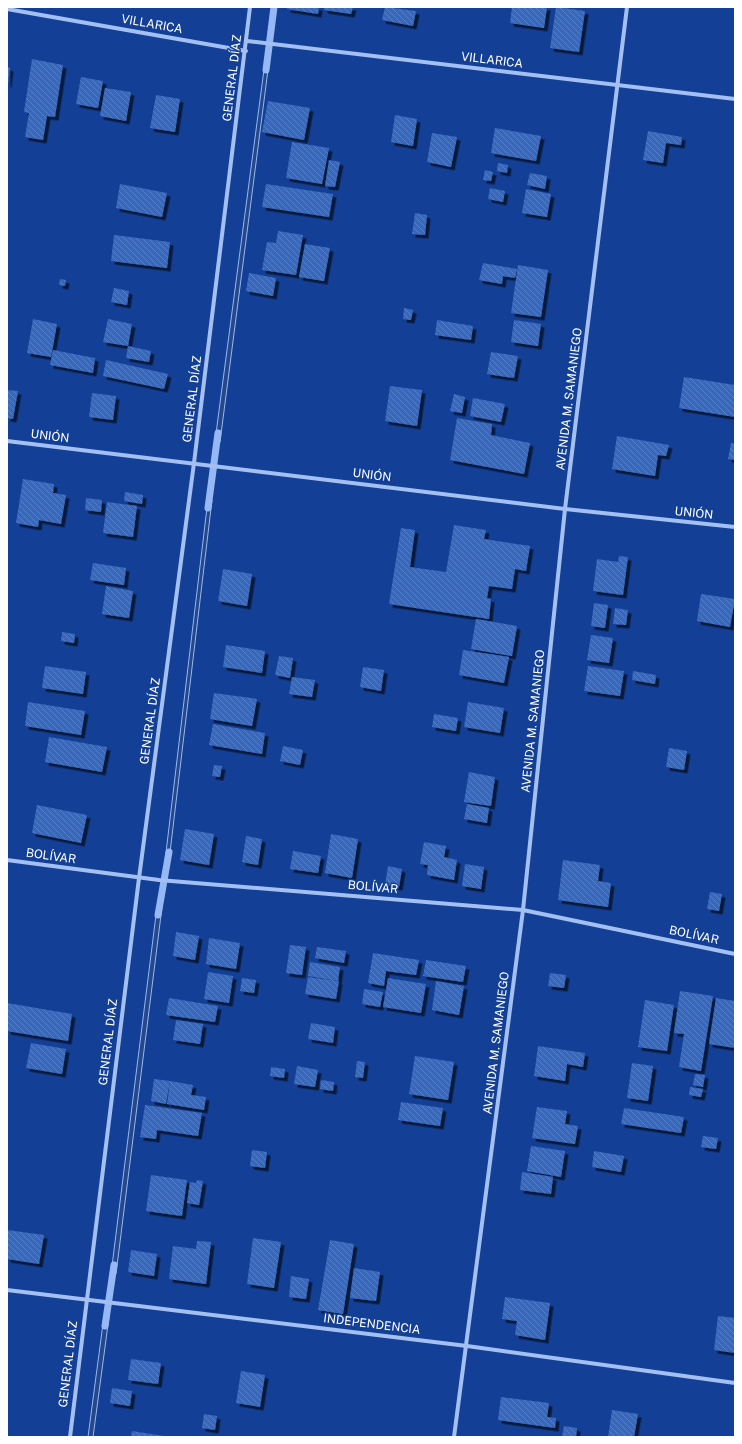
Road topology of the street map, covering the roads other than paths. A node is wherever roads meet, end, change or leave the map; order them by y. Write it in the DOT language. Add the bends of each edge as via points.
graph roads {
  1 [pos="250,7"];
  2 [pos="627,7"];
  3 [pos="7,9"];
  4 [pos="247,41"];
  5 [pos="246,51"];
  6 [pos="618,85"];
  7 [pos="735,99"];
  8 [pos="7,441"];
  9 [pos="194,463"];
  10 [pos="565,509"];
  11 [pos="735,527"];
  12 [pos="7,860"];
  13 [pos="139,878"];
  14 [pos="523,910"];
  15 [pos="735,954"];
  16 [pos="7,1290"];
  17 [pos="86,1298"];
  18 [pos="467,1346"];
  19 [pos="735,1383"];
  20 [pos="70,1437"];
  21 [pos="454,1437"];
  1 -- 4 [label="street, GENERAL DÍAZ"];
  2 -- 6 [label="street, AVENIDA M. SAMANIEGO"];
  3 -- 5 [label="street, VILLARICA"];
  4 -- 5 [label="street, GENERAL DÍAZ"];
  4 -- 6 [label="street, VILLARICA"];
  5 -- 9 [label="street, GENERAL DÍAZ"];
  6 -- 7 [label="street, VILLARICA"];
  6 -- 10 [label="street, AVENIDA M. SAMANIEGO"];
  8 -- 9 [label="street, UNIÓN"];
  9 -- 10 [label="street, UNIÓN"];
  9 -- 13 [label="street, GENERAL DÍAZ"];
  10 -- 11 [label="street, UNIÓN"];
  10 -- 14 [label="street, AVENIDA M. SAMANIEGO"];
  12 -- 13 [label="street, BOLÍVAR"];
  13 -- 14 [label="street, BOLÍVAR"];
  13 -- 17 [label="street, GENERAL DÍAZ"];
  14 -- 15 [label="street, BOLÍVAR"];
  14 -- 18 [label="street, AVENIDA M. SAMANIEGO"];
  16 -- 17 [label="street, INDEPENDENCIA"];
  17 -- 18 [label="street, INDEPENDENCIA"];
  17 -- 20 [label="street, GENERAL DÍAZ"];
  18 -- 19 [label="street, INDEPENDENCIA"];
  18 -- 21 [label="street, AVENIDA M. SAMANIEGO"];
}
